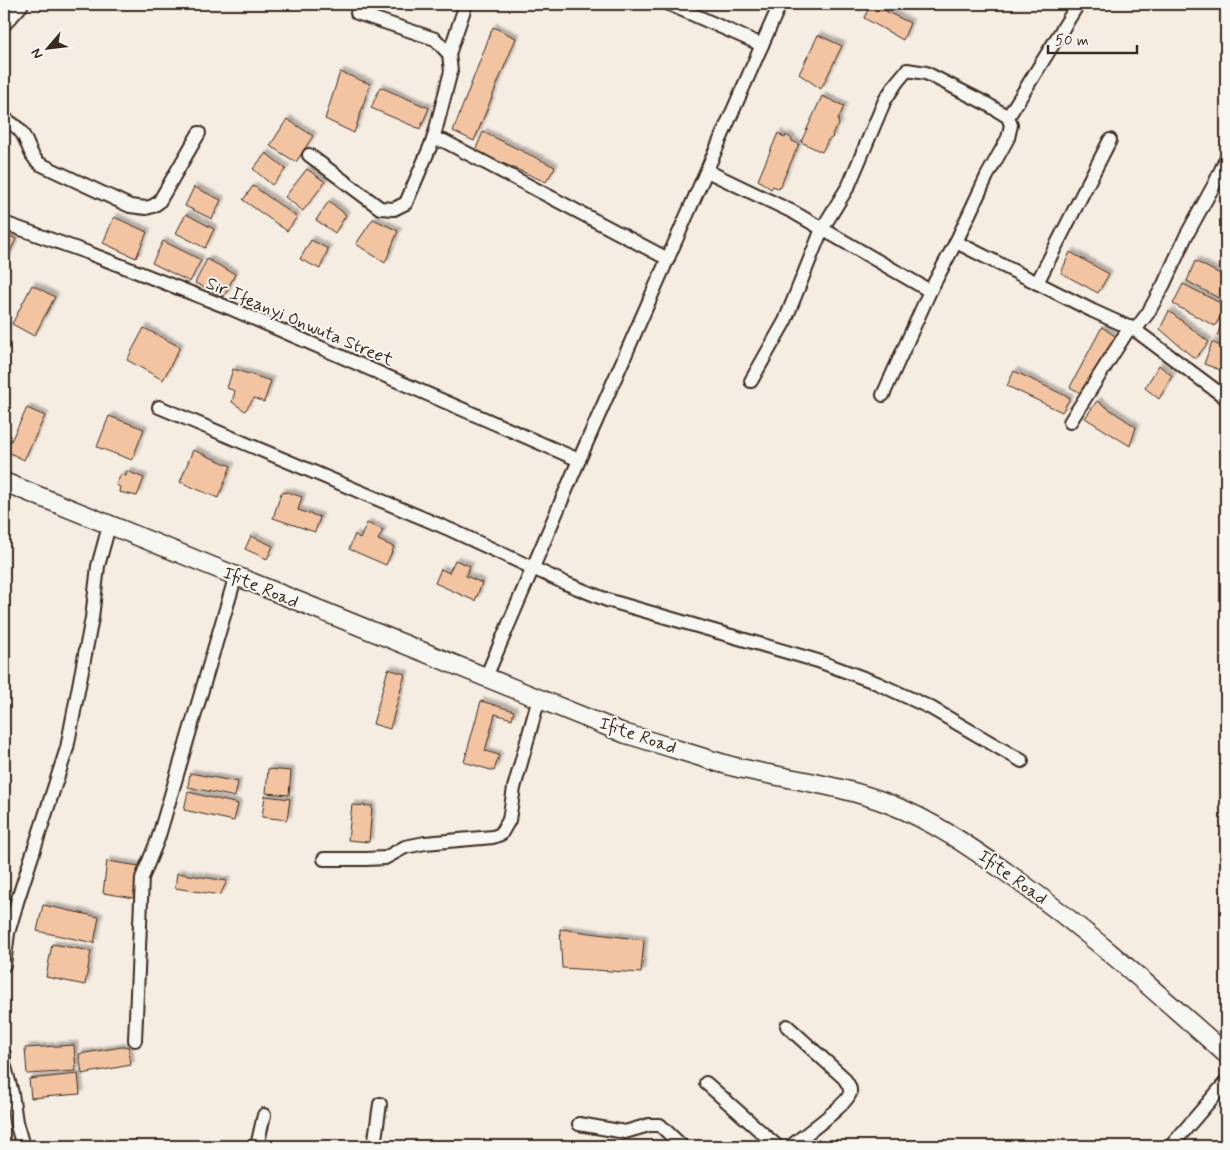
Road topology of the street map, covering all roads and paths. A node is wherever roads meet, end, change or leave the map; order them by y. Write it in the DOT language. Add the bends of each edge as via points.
graph roads {
  1 [pos="466,4"];
  2 [pos="669,4"];
  3 [pos="780,4"];
  4 [pos="1078,4"];
  5 [pos="21,6"];
  6 [pos="357,13"];
  7 [pos="4,25"];
  8 [pos="762,45"];
  9 [pos="449,54"];
  10 [pos="1008,117"];
  11 [pos="4,118"];
  12 [pos="199,133"];
  13 [pos="433,140"];
  14 [pos="1110,140"];
  15 [pos="309,155"];
  16 [pos="1226,159"];
  17 [pos="707,171"];
  18 [pos="4,223"];
  19 [pos="822,229"];
  20 [pos="956,242"];
  21 [pos="668,259"];
  22 [pos="1037,283"];
  23 [pos="930,291"];
  24 [pos="1133,328"];
  25 [pos="751,381"];
  26 [pos="883,395"];
  27 [pos="1226,398"];
  28 [pos="159,407"];
  29 [pos="1070,422"];
  30 [pos="579,460"];
  31 [pos="4,482"];
  32 [pos="109,526"];
  33 [pos="534,568"];
  34 [pos="236,576"];
  35 [pos="486,677"];
  36 [pos="539,698"];
  37 [pos="1022,761"];
  38 [pos="324,858"];
  39 [pos="4,965"];
  40 [pos="787,1026"];
  41 [pos="136,1040"];
  42 [pos="1226,1054"];
  43 [pos="4,1055"];
  44 [pos="706,1082"];
  45 [pos="1226,1082"];
  46 [pos="380,1104"];
  47 [pos="264,1115"];
  48 [pos="579,1124"];
  49 [pos="23,1146"];
  50 [pos="257,1146"];
  51 [pos="374,1146"];
  52 [pos="682,1146"];
  53 [pos="777,1146"];
  54 [pos="791,1146"];
  55 [pos="1171,1146"];
  1 -- 9 [label="street"];
  2 -- 8 [label="street"];
  3 -- 8 [label="street"];
  4 -- 10 [label="street"];
  5 -- 7 [label="street"];
  6 -- 9 [label="street" via="435,39"];
  8 -- 17 [label="street"];
  9 -- 13 [label="street" via="451,71"];
  10 -- 19 [label="street" via="926,73 907,70 885,100 849,185"];
  10 -- 20 [label="street" via="1011,125 1008,138"];
  11 -- 12 [label="street" via="22,133 40,164 130,206 146,208 159,202"];
  13 -- 15 [label="street" via="406,203 394,210 380,208"];
  13 -- 21 [label="street" via="444,141"];
  14 -- 22 [label="street"];
  16 -- 24 [label="street" via="1164,284 1148,313"];
  17 -- 19 [label="street"];
  17 -- 21 [label="street"];
  18 -- 30 [label="street, Sir Ifeanyi Onwuta Street" via="232,309"];
  19 -- 23 [label="street"];
  19 -- 25 [label="street" via="785,321"];
  20 -- 22 [label="street"];
  20 -- 23 [label="street"];
  21 -- 30 [label="street"];
  22 -- 24 [label="street"];
  23 -- 26 [label="street"];
  24 -- 27 [label="street"];
  24 -- 29 [label="street"];
  28 -- 33 [label="street"];
  30 -- 33 [label="street"];
  31 -- 32 [label="street, Ifite Road"];
  32 -- 34 [label="street, Ifite Road"];
  32 -- 39 [label="street" via="98,566 92,618 67,748 8,933"];
  33 -- 35 [label="street"];
  33 -- 37 [label="street" via="607,600 818,661 877,683 931,708"];
  34 -- 35 [label="street, Ifite Road"];
  34 -- 41 [label="street" via="158,839 142,878"];
  35 -- 36 [label="street, Ifite Road"];
  36 -- 38 [label="street" via="514,788 509,820 501,834 405,847 385,858"];
  36 -- 42 [label="street, Ifite Road" via="626,734 731,766 856,792 934,825 1080,926"];
  40 -- 54 [label="street" via="844,1078 850,1093 835,1111"];
  43 -- 49 [label="street"];
  44 -- 53 [label="street"];
  45 -- 55 [label="street"];
  46 -- 51 [label="street"];
  47 -- 50 [label="street"];
  48 -- 52 [label="street" via="625,1132 660,1125"];
}
